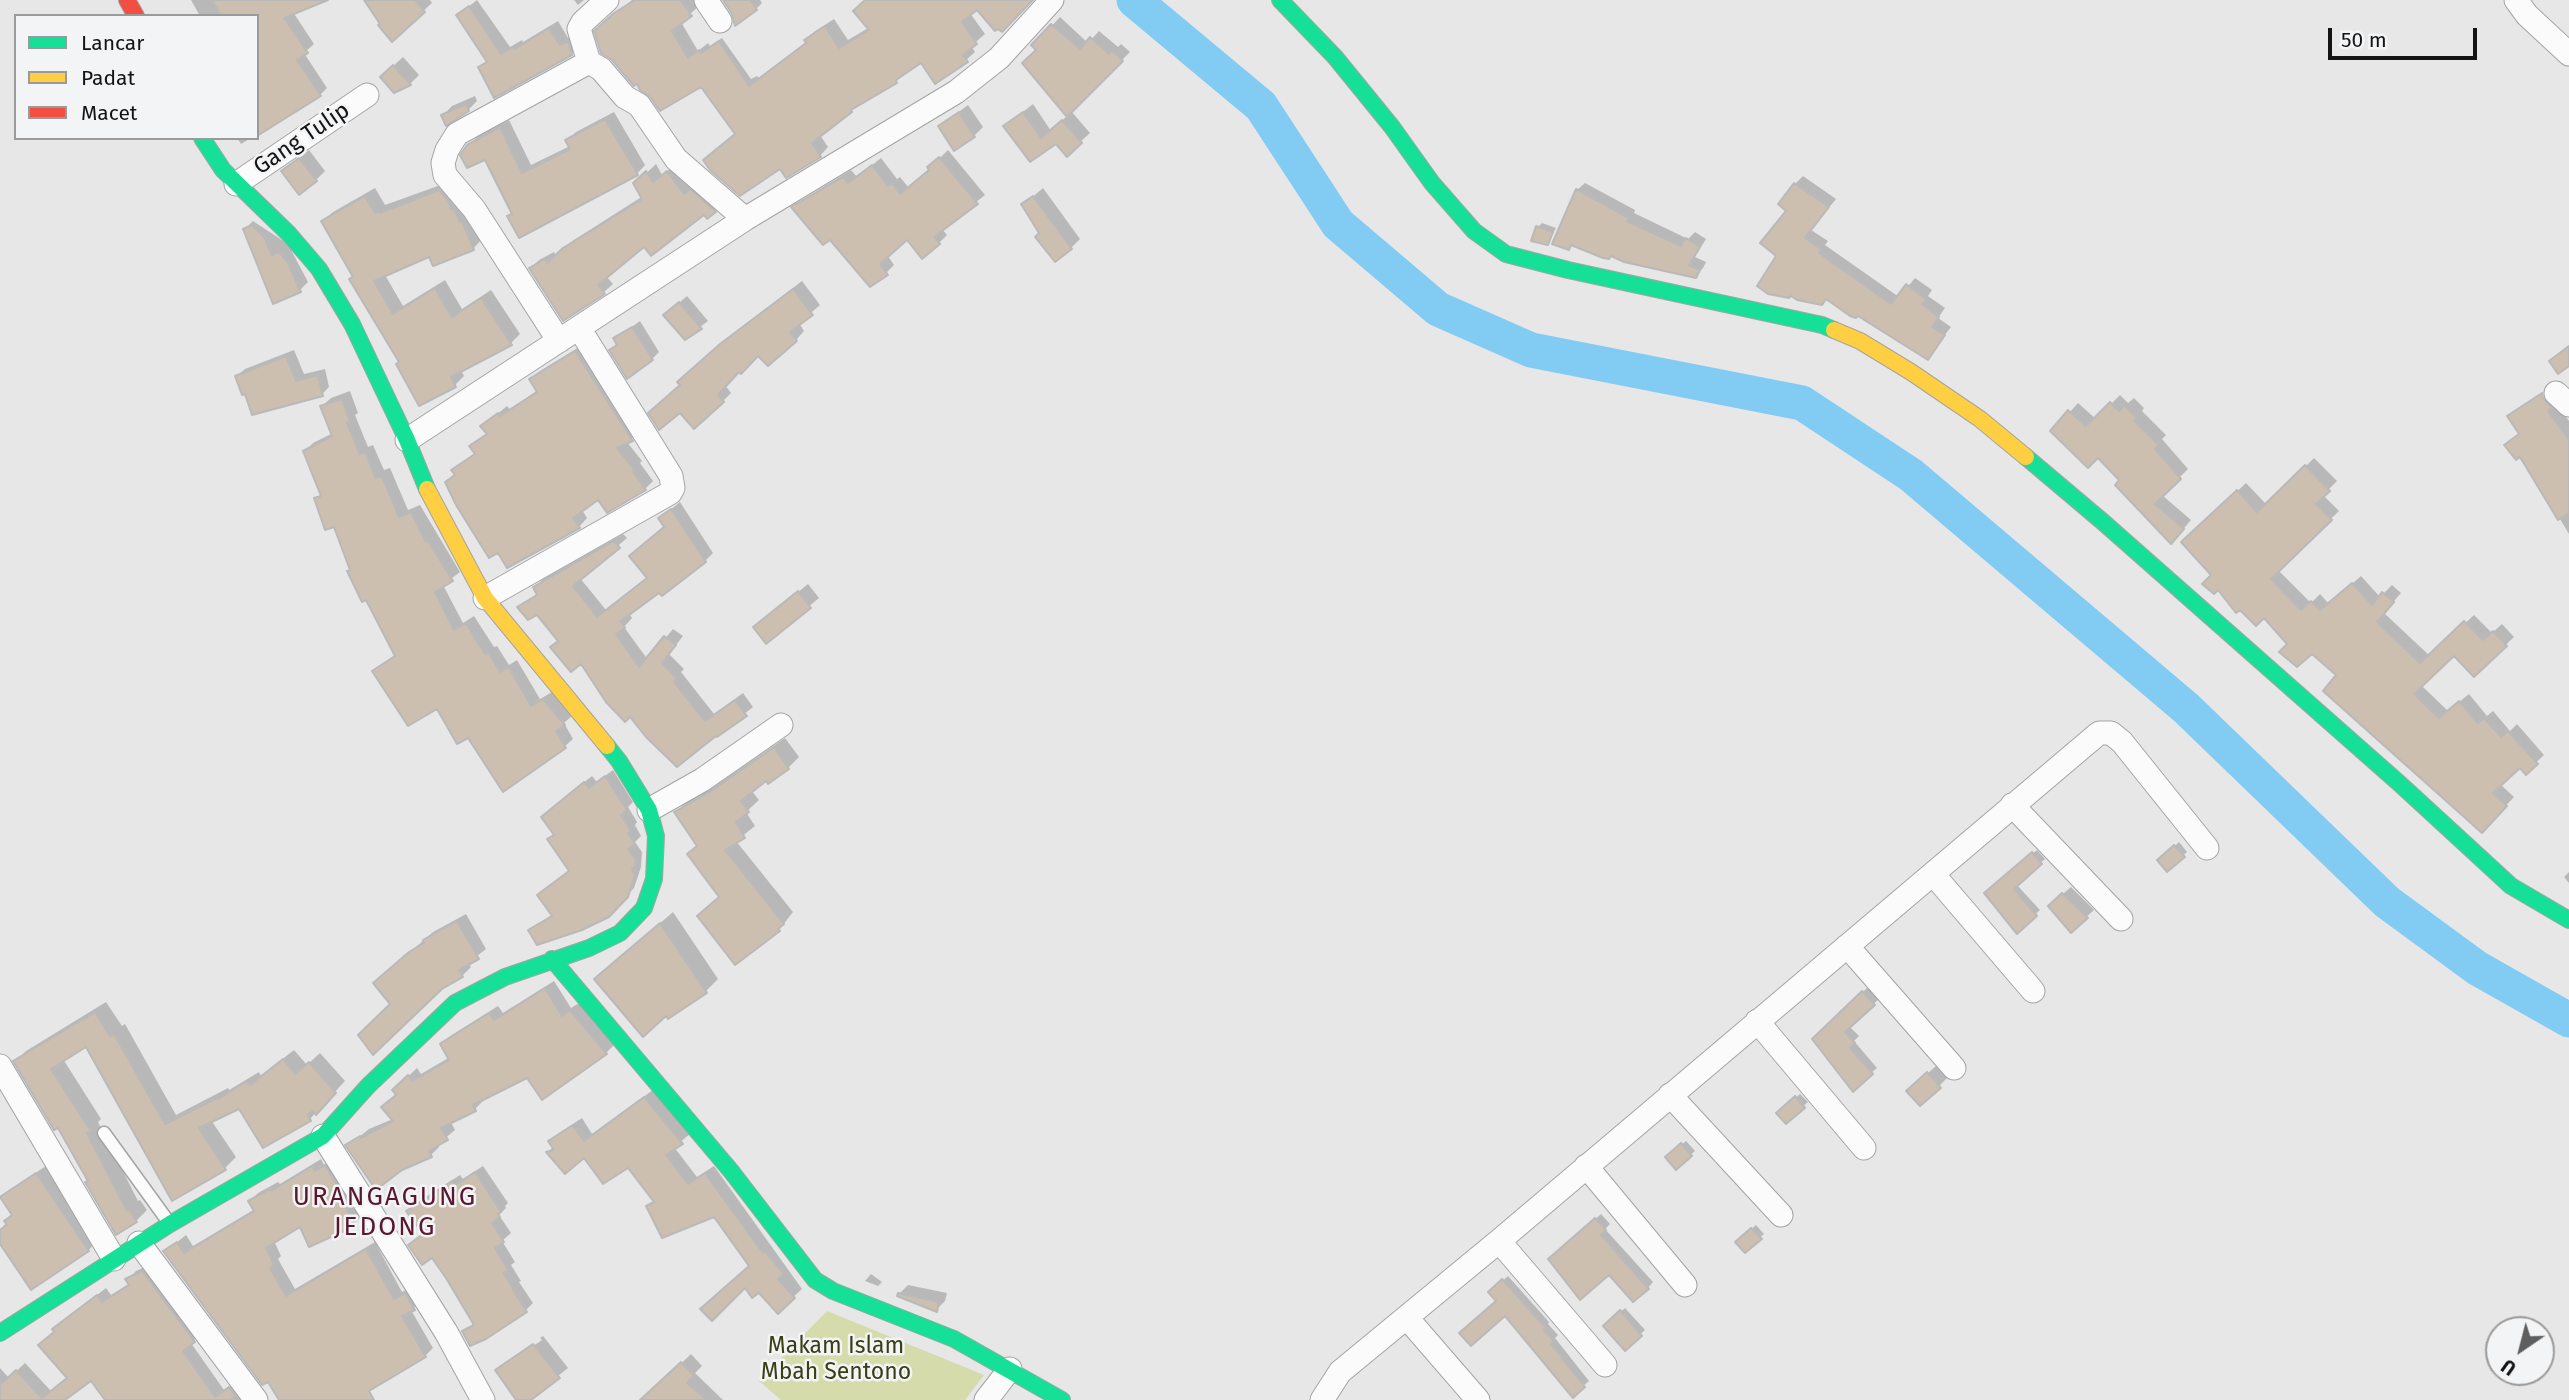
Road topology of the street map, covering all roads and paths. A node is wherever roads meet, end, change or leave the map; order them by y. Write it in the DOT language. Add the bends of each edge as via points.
graph roads {
  1 [pos="607,0"];
  2 [pos="706,0"];
  3 [pos="1052,0"];
  4 [pos="1280,0"];
  5 [pos="2516,0"];
  6 [pos="720,21"];
  7 [pos="2569,54"];
  8 [pos="589,62"];
  9 [pos="367,95"];
  10 [pos="203,140"];
  11 [pos="236,184"];
  12 [pos="745,219"];
  13 [pos="579,328"];
  14 [pos="559,341"];
  15 [pos="407,440"];
  16 [pos="485,598"];
  17 [pos="781,725"];
  18 [pos="2012,805"];
  19 [pos="649,810"];
  20 [pos="2207,848"];
  21 [pos="1933,874"];
  22 [pos="2121,919"];
  23 [pos="2569,920"];
  24 [pos="1847,946"];
  25 [pos="552,959"];
  26 [pos="2032,991"];
  27 [pos="1757,1021"];
  28 [pos="0,1066"];
  29 [pos="1954,1068"];
  30 [pos="1670,1095"];
  31 [pos="104,1133"];
  32 [pos="323,1136"];
  33 [pos="1864,1148"];
  34 [pos="1586,1166"];
  35 [pos="1781,1215"];
  36 [pos="170,1224"];
  37 [pos="1499,1241"];
  38 [pos="139,1243"];
  39 [pos="114,1259"];
  40 [pos="1685,1285"];
  41 [pos="1407,1318"];
  42 [pos="0,1333"];
  43 [pos="1605,1366"];
  44 [pos="1010,1369"];
  45 [pos="256,1400"];
  46 [pos="483,1400"];
  47 [pos="986,1400"];
  48 [pos="1062,1400"];
  49 [pos="1322,1400"];
  50 [pos="1478,1400"];
  1 -- 8 [label="street" via="579,29"];
  2 -- 6 [label="street"];
  3 -- 12 [label="street" via="999,58 956,92"];
  4 -- 23 [label="street" via="1335,57 1474,231 1506,254 1822,325 1912,372 1980,419 2103,522 2511,886"];
  5 -- 7 [label="street"];
  8 -- 12 [label="street" via="639,105 676,159"];
  8 -- 14 [label="street" via="457,134 443,163 445,175 474,209"];
  9 -- 11 [label="street, Gang Tulip"];
  10 -- 11 [label="street"];
  11 -- 15 [label="street" via="319,269 352,324"];
  12 -- 13 [label="street"];
  13 -- 14 [label="street"];
  13 -- 16 [label="street" via="671,476 673,488"];
  14 -- 15 [label="street"];
  15 -- 16 [label="street" via="442,521"];
  16 -- 19 [label="street" via="619,761"];
  17 -- 19 [label="street"];
  18 -- 20 [label="street" via="2099,733 2111,733"];
  18 -- 21 [label="street"];
  18 -- 22 [label="street"];
  19 -- 25 [label="street" via="656,836 654,879 644,908 620,933"];
  21 -- 24 [label="street"];
  21 -- 26 [label="street"];
  24 -- 27 [label="street"];
  24 -- 29 [label="street"];
  25 -- 32 [label="street" via="456,1003 368,1086"];
  25 -- 44 [label="street" via="731,1171 815,1280 954,1339"];
  27 -- 30 [label="street"];
  27 -- 33 [label="street"];
  28 -- 39 [label="street"];
  30 -- 34 [label="street"];
  30 -- 35 [label="street"];
  31 -- 36 [label="lane"];
  32 -- 36 [label="street"];
  32 -- 46 [label="street" via="446,1332"];
  34 -- 37 [label="street"];
  34 -- 40 [label="street"];
  36 -- 38 [label="street"];
  37 -- 41 [label="street"];
  37 -- 43 [label="street"];
  38 -- 39 [label="street"];
  38 -- 45 [label="street"];
  39 -- 42 [label="street"];
  41 -- 49 [label="street" via="1340,1372"];
  41 -- 50 [label="street"];
  44 -- 47 [label="street"];
  44 -- 48 [label="street"];
}
